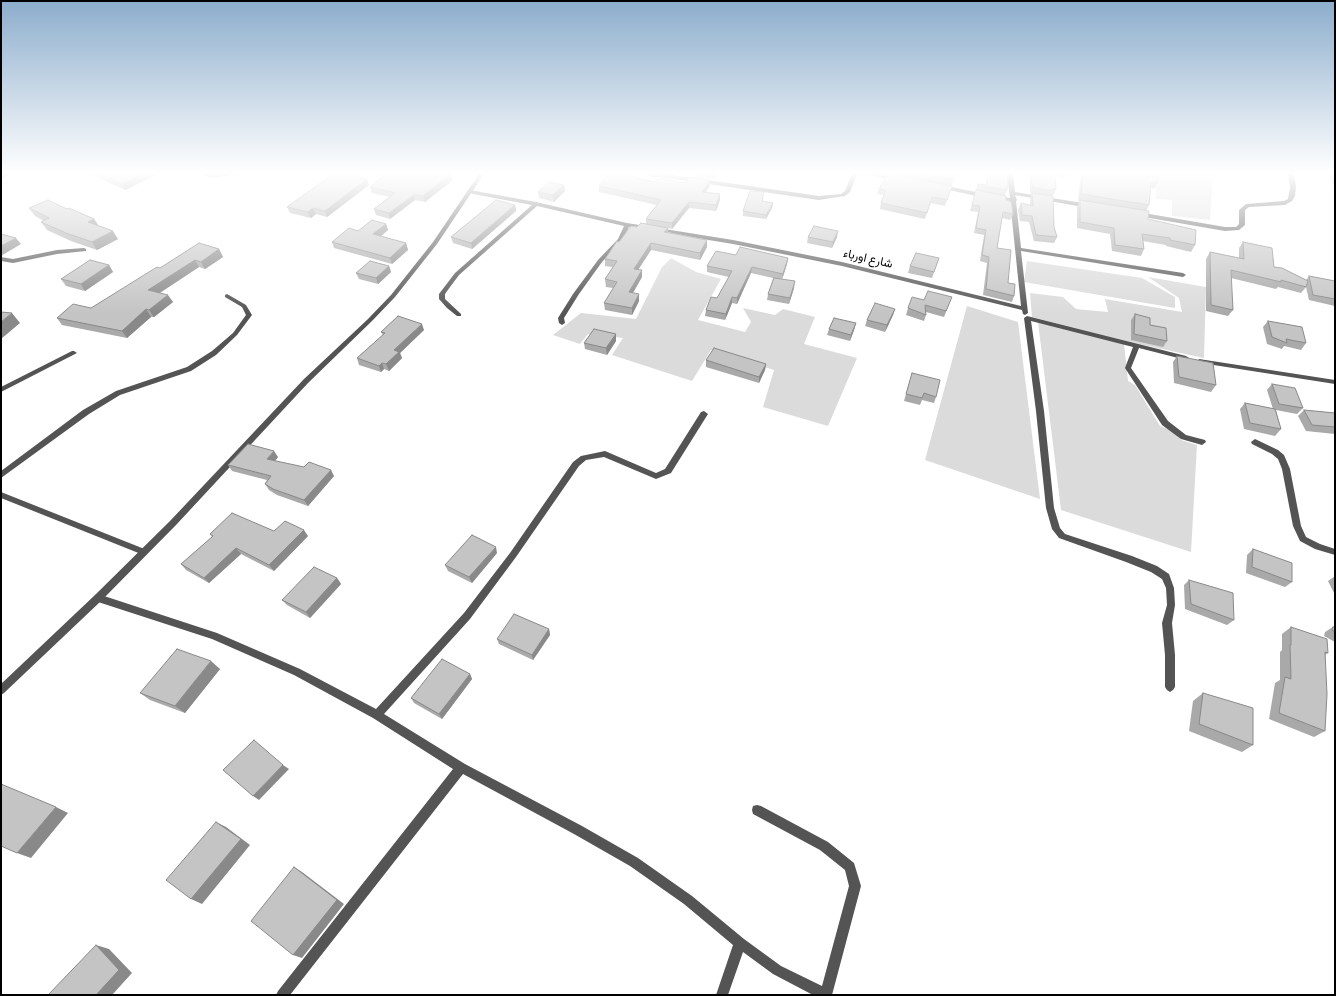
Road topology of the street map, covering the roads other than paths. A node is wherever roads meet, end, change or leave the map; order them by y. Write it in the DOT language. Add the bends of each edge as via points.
graph roads {
  1 [pos="450,220"];
  2 [pos="518,220"];
  3 [pos="608,220"];
  4 [pos="1016,220"];
  5 [pos="1178,220"];
  6 [pos="1242,220"];
  7 [pos="628,225"];
  8 [pos="1018,249"];
  9 [pos="84,250"];
  10 [pos="1,259"];
  11 [pos="1184,275"];
  12 [pos="227,296"];
  13 [pos="1024,309"];
  14 [pos="459,315"];
  15 [pos="1027,318"];
  16 [pos="562,323"];
  17 [pos="1137,346"];
  18 [pos="74,353"];
  19 [pos="1335,382"];
  20 [pos="1,390"];
  21 [pos="704,414"];
  22 [pos="1202,442"];
  23 [pos="1255,442"];
  24 [pos="1,475"];
  25 [pos="1,495"];
  26 [pos="144,552"];
  27 [pos="1335,552"];
  28 [pos="98,598"];
  29 [pos="1170,687"];
  30 [pos="1,690"];
  31 [pos="377,716"];
  32 [pos="461,768"];
  33 [pos="757,810"];
  34 [pos="740,943"];
  35 [pos="282,995"];
  36 [pos="722,995"];
  37 [pos="826,995"];
  1 -- 26 [label="street" via="393,296 306,381"];
  2 -- 14 [label="street" via="458,274 442,294 442,299"];
  3 -- 7 [label="street, شارع اورباء"];
  4 -- 8 [label="street"];
  5 -- 6 [label="street" via="1237,229 1242,225"];
  7 -- 13 [label="street, شارع اورباء" via="733,242 842,264"];
  7 -- 16 [label="street" via="620,240 583,283 561,318"];
  8 -- 11 [label="street"];
  8 -- 13 [label="street"];
  9 -- 10 [label="street" via="13,260"];
  12 -- 24 [label="street" via="244,306 249,315 235,334 214,353 189,369 118,393 46,439"];
  13 -- 15 [label="street"];
  15 -- 17 [label="street"];
  15 -- 29 [label="street" via="1050,508 1056,529 1062,536 1130,559 1166,577 1170,588 1171,605 1167,623"];
  17 -- 19 [label="street" via="1199,361"];
  17 -- 22 [label="street" via="1128,368 1165,423 1184,437"];
  18 -- 20 [label="street"];
  21 -- 31 [label="street" via="668,471 656,476 605,454 584,458 576,464 467,616"];
  23 -- 27 [label="street" via="1282,457 1297,526 1303,539"];
  25 -- 26 [label="street"];
  26 -- 28 [label="street"];
  28 -- 30 [label="street"];
  28 -- 31 [label="street" via="214,636 297,672"];
  31 -- 32 [label="street"];
  32 -- 34 [label="street" via="634,862 688,900"];
  32 -- 35 [label="street"];
  33 -- 37 [label="street" via="824,846 850,867 855,886"];
  34 -- 36 [label="street"];
  34 -- 37 [label="street" via="777,970"];
}
